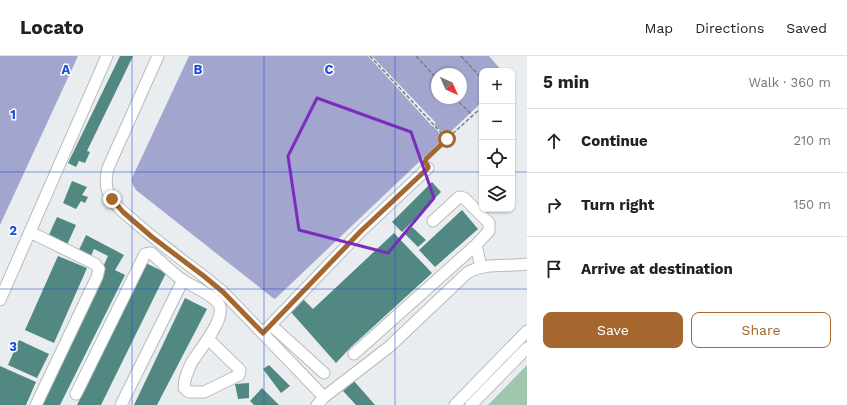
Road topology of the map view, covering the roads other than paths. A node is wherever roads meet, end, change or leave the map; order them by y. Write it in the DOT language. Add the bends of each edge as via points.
graph roads {
  1 [pos="107,56"];
  2 [pos="158,56"];
  3 [pos="428,168"];
  4 [pos="433,221"];
  5 [pos="30,232"];
  6 [pos="476,245"];
  7 [pos="527,264"];
  8 [pos="481,267"];
  9 [pos="183,280"];
  10 [pos="0,300"];
  11 [pos="271,325"];
  12 [pos="527,331"];
  13 [pos="263,333"];
  14 [pos="208,338"];
  15 [pos="527,348"];
  16 [pos="354,354"];
  17 [pos="324,373"];
  18 [pos="76,394"];
  19 [pos="320,401"];
  20 [pos="36,405"];
  21 [pos="121,405"];
  22 [pos="455,405"];
  23 [pos="471,405"];
  1 -- 5 [label="street"];
  2 -- 13 [label="street" via="108,168 108,192 123,212 223,292"];
  3 -- 11 [label="street" via="361,231"];
  4 -- 6 [label="street" via="459,196 464,198 489,223 489,231"];
  5 -- 10 [label="street"];
  5 -- 20 [label="street" via="95,264 99,269"];
  6 -- 8 [label="street"];
  6 -- 16 [label="street"];
  7 -- 8 [label="street"];
  8 -- 19 [label="street" via="467,273 389,347"];
  9 -- 14 [label="street" via="219,304 219,319"];
  9 -- 18 [label="street" via="152,253 145,254"];
  9 -- 21 [label="street"];
  11 -- 13 [label="street"];
  11 -- 17 [label="street"];
  12 -- 22 [label="street"];
  13 -- 19 [label="street"];
  14 -- 14 [label="street" via="240,370 239,376 204,392 189,392 184,388 184,380"];
  15 -- 23 [label="street"];
}
